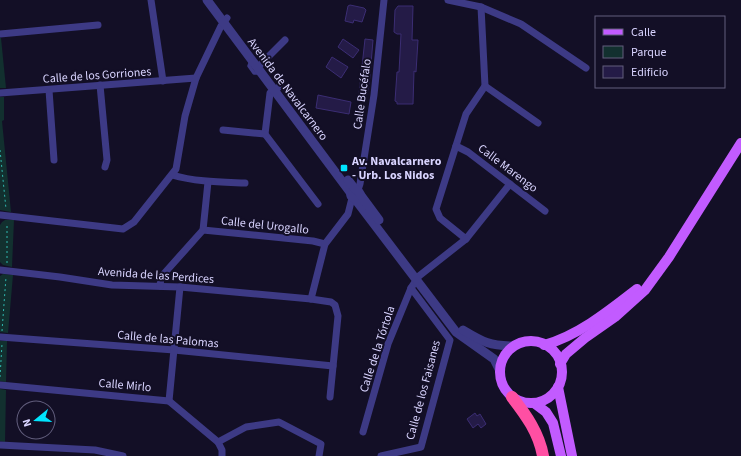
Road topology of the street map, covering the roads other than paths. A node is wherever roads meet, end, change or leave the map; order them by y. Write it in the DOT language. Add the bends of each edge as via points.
graph roads {
  1 [pos="152,0"];
  2 [pos="207,0"];
  3 [pos="214,0"];
  4 [pos="384,0"];
  5 [pos="448,0"];
  6 [pos="481,8"];
  7 [pos="225,20"];
  8 [pos="98,25"];
  9 [pos="0,34"];
  10 [pos="285,40"];
  11 [pos="261,64"];
  12 [pos="586,68"];
  13 [pos="196,78"];
  14 [pos="163,81"];
  15 [pos="100,85"];
  16 [pos="486,86"];
  17 [pos="276,89"];
  18 [pos="49,90"];
  19 [pos="0,93"];
  20 [pos="538,123"];
  21 [pos="223,130"];
  22 [pos="265,134"];
  23 [pos="741,143"];
  24 [pos="456,146"];
  25 [pos="54,160"];
  26 [pos="106,167"];
  27 [pos="172,175"];
  28 [pos="208,182"];
  29 [pos="245,183"];
  30 [pos="510,184"];
  31 [pos="355,194"];
  32 [pos="318,204"];
  33 [pos="544,210"];
  34 [pos="0,215"];
  35 [pos="203,230"];
  36 [pos="466,239"];
  37 [pos="325,244"];
  38 [pos="662,266"];
  39 [pos="0,270"];
  40 [pos="418,278"];
  41 [pos="160,286"];
  42 [pos="180,287"];
  43 [pos="410,288"];
  44 [pos="311,299"];
  45 [pos="0,337"];
  46 [pos="544,345"];
  47 [pos="514,346"];
  48 [pos="174,350"];
  49 [pos="560,364"];
  50 [pos="333,366"];
  51 [pos="500,371"];
  52 [pos="0,385"];
  53 [pos="558,387"];
  54 [pos="512,397"];
  55 [pos="330,398"];
  56 [pos="169,400"];
  57 [pos="534,403"];
  58 [pos="363,432"];
  59 [pos="218,442"];
  60 [pos="0,445"];
  61 [pos="123,456"];
  62 [pos="222,456"];
  63 [pos="319,456"];
  64 [pos="381,456"];
  65 [pos="543,456"];
  66 [pos="561,456"];
  67 [pos="572,456"];
  1 -- 14 [label="street"];
  2 -- 7 [label="street, Avenida de Navalcarnero"];
  3 -- 7 [label="street, Avenida de Navalcarnero"];
  4 -- 31 [label="street, Calle Bucéfalo" via="374,95 360,184"];
  5 -- 6 [label="street"];
  6 -- 12 [label="street" via="521,24"];
  6 -- 16 [label="street"];
  7 -- 11 [label="street, Avenida de Navalcarnero"];
  7 -- 13 [label="street"];
  7 -- 17 [label="street, Avenida de Navalcarnero" via="251,60"];
  8 -- 9 [label="street"];
  10 -- 11 [label="street, Avenida de Navalcarnero"];
  11 -- 17 [label="street, Avenida de Navalcarnero"];
  13 -- 14 [label="street, Calle de los Gorriones"];
  13 -- 27 [label="street" via="185,116 176,170"];
  14 -- 15 [label="street, Calle de los Gorriones"];
  15 -- 18 [label="street, Calle de los Gorriones"];
  15 -- 26 [label="street"];
  16 -- 20 [label="street"];
  16 -- 24 [label="street" via="466,114"];
  17 -- 22 [label="street" via="270,93"];
  17 -- 31 [label="street, Avenida de Navalcarnero"];
  18 -- 19 [label="street, Calle de los Gorriones"];
  18 -- 25 [label="street"];
  21 -- 22 [label="street"];
  22 -- 32 [label="street"];
  23 -- 38 [label="main road"];
  24 -- 30 [label="street, Calle Marengo"];
  24 -- 36 [label="street" via="436,210 440,218"];
  27 -- 28 [label="street"];
  27 -- 34 [label="street" via="134,222 123,229"];
  28 -- 29 [label="street"];
  28 -- 35 [label="street"];
  30 -- 33 [label="street, Calle Marengo"];
  30 -- 36 [label="street, Calle de la Tórtola"];
  31 -- 37 [label="street" via="348,214"];
  31 -- 40 [label="street, Avenida de Navalcarnero"];
  35 -- 37 [label="street, Calle del Urogallo"];
  35 -- 41 [label="street" via="161,277"];
  36 -- 40 [label="street, Calle de la Tórtola"];
  37 -- 44 [label="street"];
  38 -- 46 [label="main road" via="612,308 573,333"];
  38 -- 49 [label="main road" via="645,290 615,317 566,354"];
  39 -- 41 [label="street, Avenida de las Perdices" via="112,285"];
  40 -- 43 [label="street, Calle de la Tórtola"];
  40 -- 47 [label="street, Avenida de Navalcarnero" via="461,329 496,346"];
  40 -- 51 [label="street, Avenida de Navalcarnero" via="456,332 494,359"];
  41 -- 42 [label="street, Avenida de las Perdices"];
  42 -- 44 [label="street, Avenida de las Perdices"];
  42 -- 48 [label="street"];
  43 -- 58 [label="street, Calle de la Tórtola" via="388,344"];
  43 -- 64 [label="street, Calle de los Faisanes" via="450,340 421,447"];
  44 -- 50 [label="street, Avenida de las Perdices" via="335,305 338,316"];
  45 -- 48 [label="street, Calle de las Palomas"];
  46 -- 47 [label="main road" via="529,341"];
  46 -- 49 [label="main road" via="557,356"];
  47 -- 51 [label="main road" via="506,353"];
  48 -- 50 [label="street, Calle de las Palomas"];
  48 -- 56 [label="street"];
  49 -- 53 [label="main road" via="561,376"];
  50 -- 55 [label="street"];
  51 -- 54 [label="main road" via="503,385"];
  52 -- 56 [label="street, Calle Mirlo"];
  53 -- 57 [label="main road" via="548,398"];
  53 -- 67 [label="main road"];
  54 -- 57 [label="main road" via="526,403"];
  54 -- 65 [label="highway" via="529,419"];
  56 -- 59 [label="street"];
  57 -- 66 [label="main road" via="546,412 553,423"];
  59 -- 62 [label="street"];
  59 -- 63 [label="street" via="246,427 279,422 320,444"];
  60 -- 61 [label="street" via="95,450"];
}
